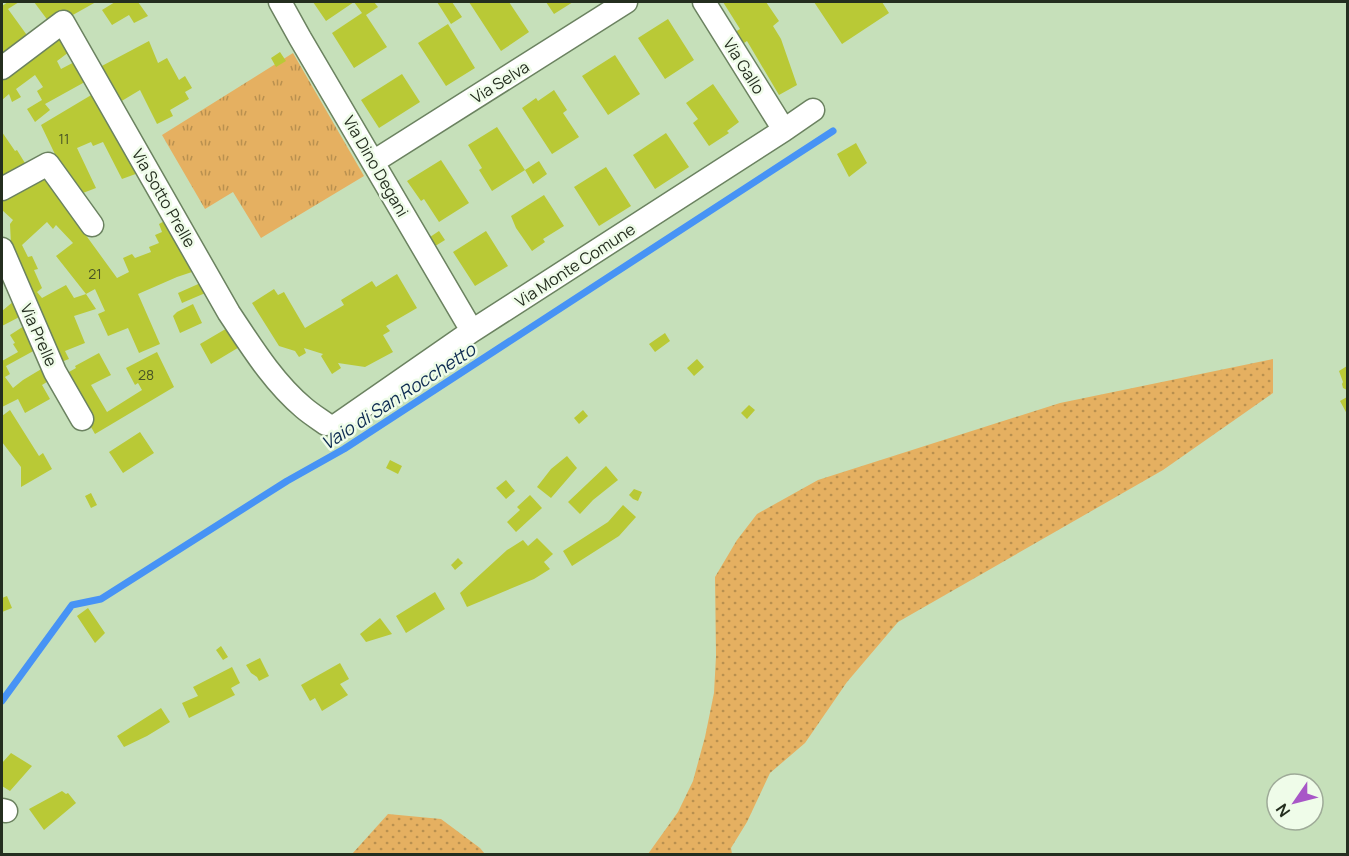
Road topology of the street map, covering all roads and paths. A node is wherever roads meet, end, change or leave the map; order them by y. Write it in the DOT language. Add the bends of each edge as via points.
graph roads {
  1 [pos="280,2"];
  2 [pos="626,2"];
  3 [pos="704,2"];
  4 [pos="2,68"];
  5 [pos="813,110"];
  6 [pos="784,130"];
  7 [pos="374,162"];
  8 [pos="2,189"];
  9 [pos="92,225"];
  10 [pos="2,249"];
  11 [pos="472,331"];
  12 [pos="82,419"];
  13 [pos="332,424"];
  1 -- 7 [label="street, Via Dino Degani"];
  2 -- 7 [label="street, Via Selva"];
  3 -- 6 [label="street, Via Gallo"];
  4 -- 13 [label="street, Via Sotto Prelle" via="63,21 229,313 279,382 302,406"];
  5 -- 6 [label="street, Via Monte Comune"];
  6 -- 11 [label="street, Via Monte Comune"];
  7 -- 11 [label="street, Via Dino Degani"];
  8 -- 9 [label="street" via="48,164"];
  10 -- 12 [label="street, Via Prelle" via="55,372"];
  11 -- 13 [label="street, Via Monte Comune"];
}
